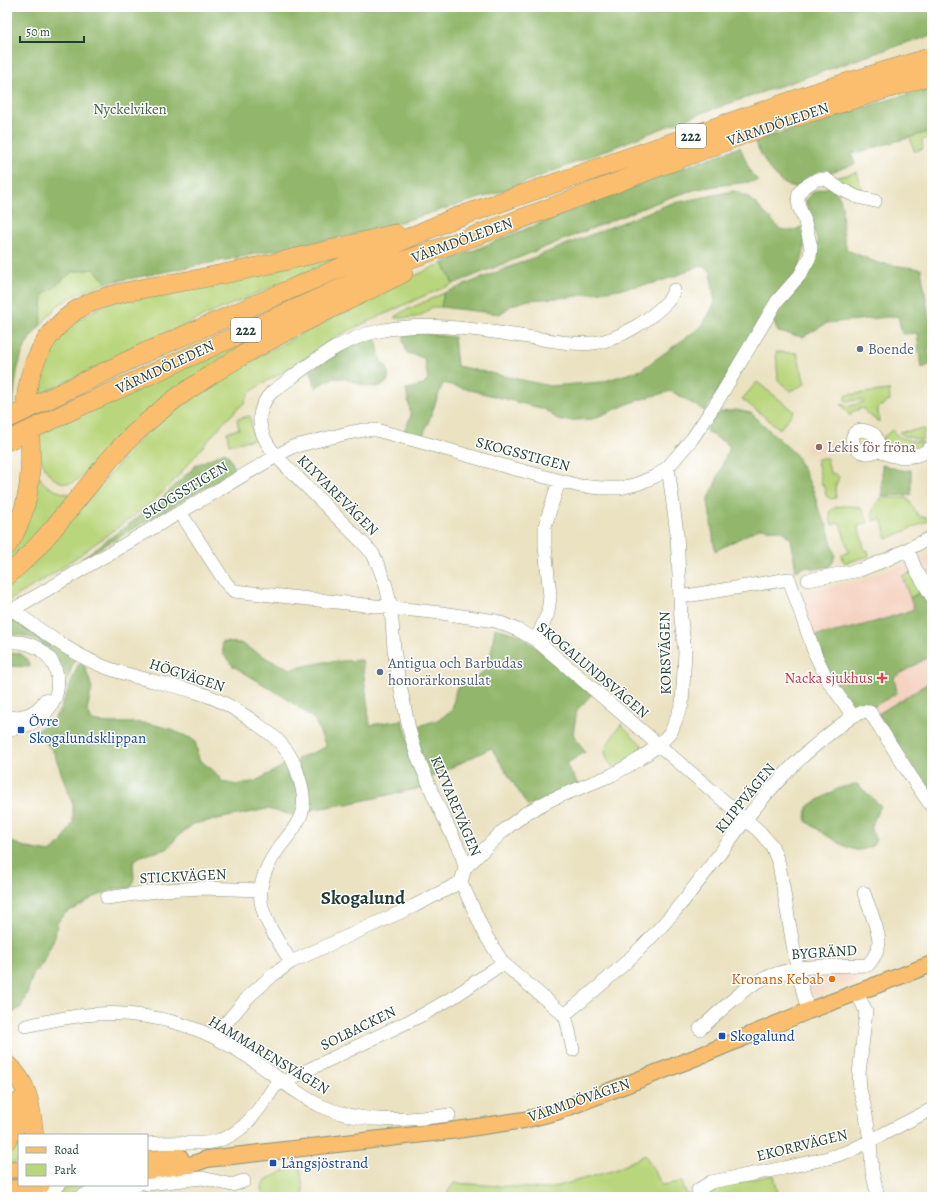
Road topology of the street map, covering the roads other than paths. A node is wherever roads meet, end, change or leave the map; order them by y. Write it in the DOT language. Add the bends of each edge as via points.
graph roads {
  1 [pos="932,57"];
  2 [pos="932,75"];
  3 [pos="875,201"];
  4 [pos="452,220"];
  5 [pos="489,231"];
  6 [pos="674,290"];
  7 [pos="26,401"];
  8 [pos="7,419"];
  9 [pos="30,438"];
  10 [pos="7,441"];
  11 [pos="932,446"];
  12 [pos="881,449"];
  13 [pos="277,455"];
  14 [pos="668,467"];
  15 [pos="559,481"];
  16 [pos="180,512"];
  17 [pos="932,536"];
  18 [pos="7,546"];
  19 [pos="908,549"];
  20 [pos="7,576"];
  21 [pos="808,580"];
  22 [pos="680,597"];
  23 [pos="932,597"];
  24 [pos="391,608"];
  25 [pos="10,611"];
  26 [pos="536,640"];
  27 [pos="7,642"];
  28 [pos="7,650"];
  29 [pos="853,716"];
  30 [pos="7,718"];
  31 [pos="7,729"];
  32 [pos="659,745"];
  33 [pos="932,807"];
  34 [pos="746,820"];
  35 [pos="465,868"];
  36 [pos="460,882"];
  37 [pos="260,890"];
  38 [pos="864,893"];
  39 [pos="107,898"];
  40 [pos="291,962"];
  41 [pos="503,963"];
  42 [pos="932,964"];
  43 [pos="797,968"];
  44 [pos="857,993"];
  45 [pos="808,1011"];
  46 [pos="564,1015"];
  47 [pos="26,1026"];
  48 [pos="700,1029"];
  49 [pos="214,1037"];
  50 [pos="573,1050"];
  51 [pos="7,1065"];
  52 [pos="7,1080"];
  53 [pos="283,1082"];
  54 [pos="19,1102"];
  55 [pos="932,1109"];
  56 [pos="449,1115"];
  57 [pos="33,1131"];
  58 [pos="237,1132"];
  59 [pos="7,1140"];
  60 [pos="870,1141"];
  61 [pos="148,1145"];
  62 [pos="169,1156"];
  63 [pos="148,1159"];
  64 [pos="18,1168"];
  65 [pos="7,1170"];
  66 [pos="148,1170"];
  67 [pos="244,1182"];
  68 [pos="148,1184"];
  69 [pos="58,1186"];
  70 [pos="130,1186"];
  71 [pos="7,1189"];
  72 [pos="37,1189"];
  73 [pos="698,1190"];
  74 [pos="7,1196"];
  75 [pos="15,1197"];
  76 [pos="48,1197"];
  77 [pos="80,1197"];
  78 [pos="878,1197"];
  1 -- 4 [label="highway, VÄRMDÖLEDEN / 222" via="829,88"];
  2 -- 5 [label="highway, VÄRMDÖLEDEN / 222" via="763,127"];
  3 -- 14 [label="street, SKOGSSTIGEN" via="857,197 826,179 817,179 799,193 798,199 811,247 810,257 800,275 777,301 692,439"];
  4 -- 7 [label="highway" via="323,252 127,292 90,303 63,320 44,344 27,386"];
  4 -- 8 [label="highway, VÄRMDÖLEDEN / 222" via="142,354"];
  5 -- 10 [label="highway, VÄRMDÖLEDEN / 222" via="395,264"];
  5 -- 20 [label="highway" via="259,346 185,392 159,412 112,457 53,529"];
  6 -- 13 [label="street, KLYVAREVÄGEN" via="669,300 645,320 622,334 593,343 553,341 425,326 378,331 346,342 330,350 266,399 260,414 261,428 264,438"];
  9 -- 18 [label="highway" via="31,471 27,499 20,522"];
  11 -- 12 [label="street" via="924,453 907,457 891,455"];
  13 -- 15 [label="street, SKOGSSTIGEN" via="310,441 376,430"];
  13 -- 16 [label="street, SKOGSSTIGEN"];
  13 -- 24 [label="street, KLYVAREVÄGEN" via="373,554 380,567"];
  14 -- 15 [label="street, SKOGSSTIGEN" via="656,476 620,488 580,486"];
  14 -- 22 [label="street, KORSVÄGEN" via="677,534"];
  15 -- 26 [label="street" via="545,526 550,596 548,613"];
  16 -- 24 [label="street, SKOGALUNDSVÄGEN" via="226,583 234,591"];
  16 -- 25 [label="street, SKOGSSTIGEN"];
  17 -- 19 [label="street"];
  19 -- 21 [label="street" via="860,570"];
  19 -- 23 [label="street" via="915,568"];
  22 -- 29 [label="street" via="789,580 815,654 827,679"];
  22 -- 32 [label="street, KORSVÄGEN" via="684,652 682,704 670,732"];
  24 -- 26 [label="street, SKOGALUNDSVÄGEN" via="496,621"];
  24 -- 35 [label="street, KLYVAREVÄGEN" via="394,649 409,729 416,753"];
  25 -- 37 [label="street, HÖGVÄGEN" via="76,653 111,669 209,696 239,712 274,736 293,760 302,785 304,804 301,817 268,864"];
  26 -- 32 [label="street, SKOGALUNDSVÄGEN"];
  27 -- 31 [label="street" via="20,642 44,652 56,670 57,687 54,700 43,716 30,724"];
  28 -- 30 [label="street" via="23,649 35,654 46,668 49,688 39,709 23,717"];
  29 -- 33 [label="street" via="865,711 870,712"];
  29 -- 34 [label="street, KLIPPVÄGEN" via="783,775"];
  32 -- 34 [label="street, SKOGALUNDSVÄGEN"];
  32 -- 35 [label="street, KORSVÄGEN" via="612,775 550,800 526,813 503,831"];
  34 -- 43 [label="street, SKOGALUNDSVÄGEN" via="772,846 783,884"];
  34 -- 46 [label="street, KLIPPVÄGEN" via="675,912 629,962"];
  35 -- 36 [label="street, KLYVAREVÄGEN"];
  36 -- 40 [label="street" via="414,906"];
  36 -- 41 [label="street" via="486,936"];
  37 -- 39 [label="street, STICKVÄGEN" via="164,890"];
  37 -- 40 [label="street, HÖGVÄGEN" via="268,926"];
  38 -- 43 [label="street, BYGRÄND" via="879,942 877,951 868,965"];
  40 -- 49 [label="street" via="249,996"];
  41 -- 46 [label="street"];
  41 -- 53 [label="street, SOLBACKEN" via="424,1014"];
  42 -- 44 [label="main road, VÄRMDÖVÄGEN"];
  43 -- 45 [label="street, SKOGALUNDSVÄGEN"];
  43 -- 48 [label="street, BYGRÄND" via="750,986"];
  44 -- 45 [label="main road, VÄRMDÖVÄGEN"];
  44 -- 60 [label="street" via="866,1012 859,1074"];
  45 -- 62 [label="main road, VÄRMDÖVÄGEN" via="556,1112 524,1120 456,1131 207,1159 193,1164"];
  46 -- 50 [label="street"];
  47 -- 49 [label="street, HAMMARENSVÄGEN" via="97,1014 135,1015 195,1028"];
  49 -- 53 [label="street, HAMMARENSVÄGEN"];
  51 -- 57 [label="highway" via="19,1077 24,1087 29,1101"];
  52 -- 54 [label="highway"];
  53 -- 56 [label="street, HAMMARENSVÄGEN" via="317,1104 353,1117 419,1119"];
  53 -- 58 [label="street, SOLBACKEN" via="274,1088 254,1116"];
  54 -- 57 [label="highway"];
  54 -- 59 [label="highway" via="15,1128"];
  55 -- 60 [label="street, EKORRVÄGEN"];
  58 -- 62 [label="street, VÄRMDÖVÄGEN"];
  60 -- 73 [label="street, EKORRVÄGEN" via="828,1158 710,1182"];
  60 -- 78 [label="street" via="872,1171"];
  61 -- 62 [label="street, VÄRMDÖVÄGEN"];
  62 -- 63 [label="main road, VÄRMDÖVÄGEN"];
  62 -- 66 [label="main road, VÄRMDÖVÄGEN"];
  64 -- 65 [label="main road"];
  67 -- 68 [label="street" via="232,1185 202,1178"];
  69 -- 76 [label="street"];
  70 -- 77 [label="street" via="93,1191"];
  71 -- 72 [label="main road"];
  74 -- 75 [label="street"];
}
